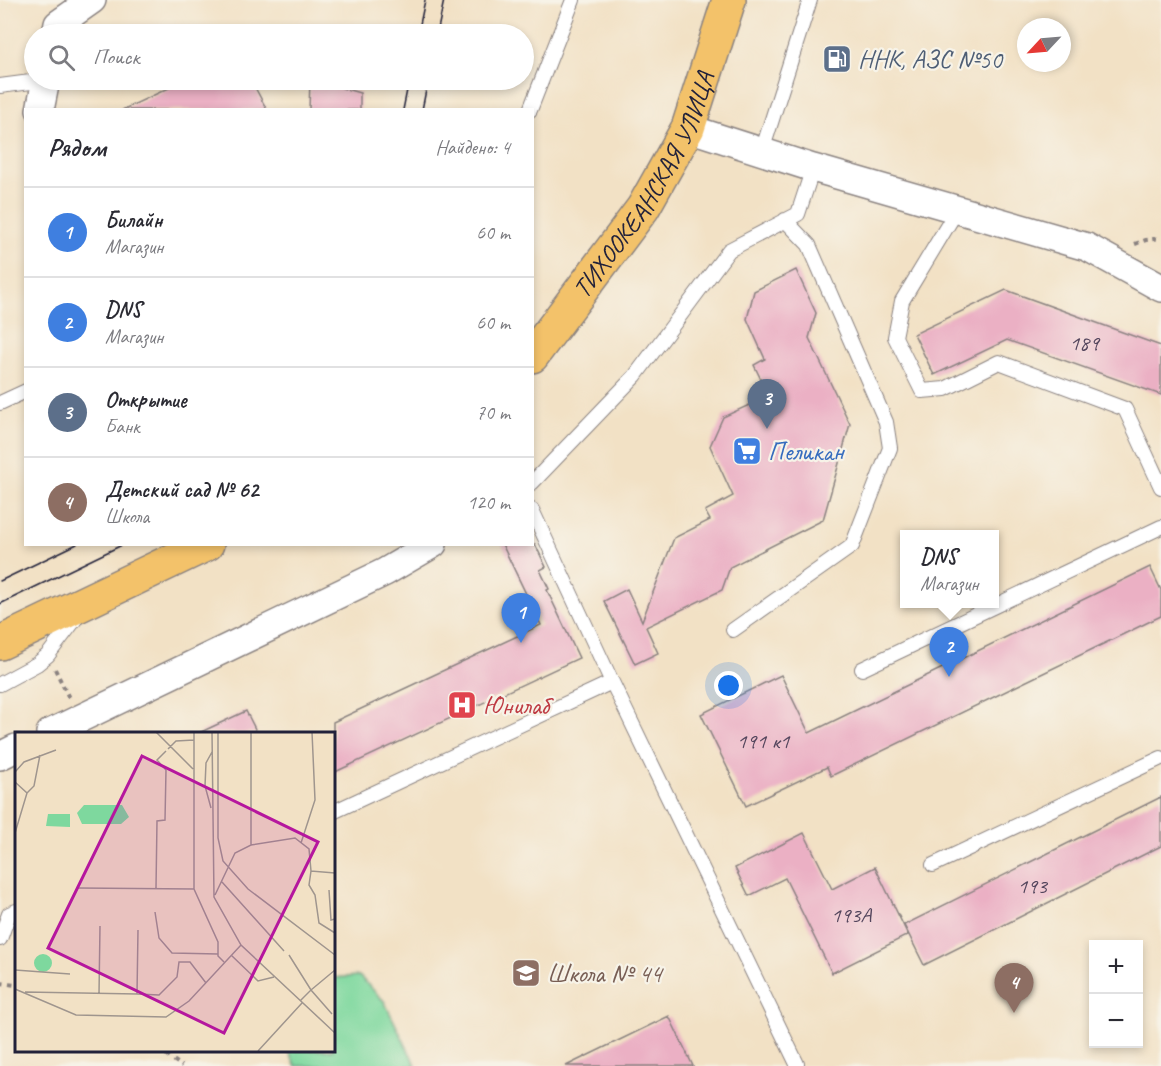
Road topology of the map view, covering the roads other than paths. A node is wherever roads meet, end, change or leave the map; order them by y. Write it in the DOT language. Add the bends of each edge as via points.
graph roads {
  1 [pos="92,0"];
  2 [pos="573,0"];
  3 [pos="729,0"];
  4 [pos="810,0"];
  5 [pos="58,24"];
  6 [pos="24,83"];
  7 [pos="0,86"];
  8 [pos="44,90"];
  9 [pos="40,108"];
  10 [pos="531,108"];
  11 [pos="688,128"];
  12 [pos="762,151"];
  13 [pos="813,168"];
  14 [pos="957,210"];
  15 [pos="785,220"];
  16 [pos="1161,288"];
  17 [pos="534,353"];
  18 [pos="24,392"];
  19 [pos="0,403"];
  20 [pos="534,481"];
  21 [pos="1161,487"];
  22 [pos="534,514"];
  23 [pos="1161,527"];
  24 [pos="203,546"];
  25 [pos="430,546"];
  26 [pos="90,600"];
  27 [pos="999,604"];
  28 [pos="990,608"];
  29 [pos="733,630"];
  30 [pos="0,643"];
  31 [pos="862,669"];
  32 [pos="612,682"];
  33 [pos="0,684"];
  34 [pos="52,732"];
  35 [pos="15,748"];
  36 [pos="0,756"];
  37 [pos="1161,758"];
  38 [pos="334,812"];
  39 [pos="933,865"];
  40 [pos="15,911"];
  41 [pos="0,939"];
  42 [pos="797,1064"];
  1 -- 5 [label="street"];
  2 -- 10 [label="lane"];
  3 -- 11 [label="main road, ТИХООКЕАНСКАЯ УЛИЦА"];
  4 -- 12 [label="lane"];
  6 -- 7 [label="lane"];
  8 -- 9 [label="street"];
  11 -- 12 [label="street"];
  11 -- 17 [label="main road, ТИХООКЕАНСКАЯ УЛИЦА" via="643,208"];
  12 -- 13 [label="street"];
  13 -- 14 [label="street"];
  13 -- 15 [label="lane" via="798,214"];
  14 -- 16 [label="street" via="1087,247"];
  14 -- 21 [label="lane" via="902,301 895,337 922,391 945,389 999,362 1125,409"];
  15 -- 20 [label="lane" via="729,250 634,376"];
  15 -- 29 [label="lane" via="809,244 886,422 890,448 852,546"];
  18 -- 19 [label="lane"];
  22 -- 32 [label="lane"];
  23 -- 27 [label="lane"];
  24 -- 26 [label="main road"];
  25 -- 34 [label="street" via="385,573"];
  26 -- 30 [label="main road"];
  26 -- 33 [label="lane" via="48,655"];
  28 -- 31 [label="lane"];
  32 -- 38 [label="lane"];
  32 -- 42 [label="lane"];
  35 -- 36 [label="street"];
  37 -- 39 [label="lane"];
  40 -- 41 [label="lane" via="9,914"];
}
